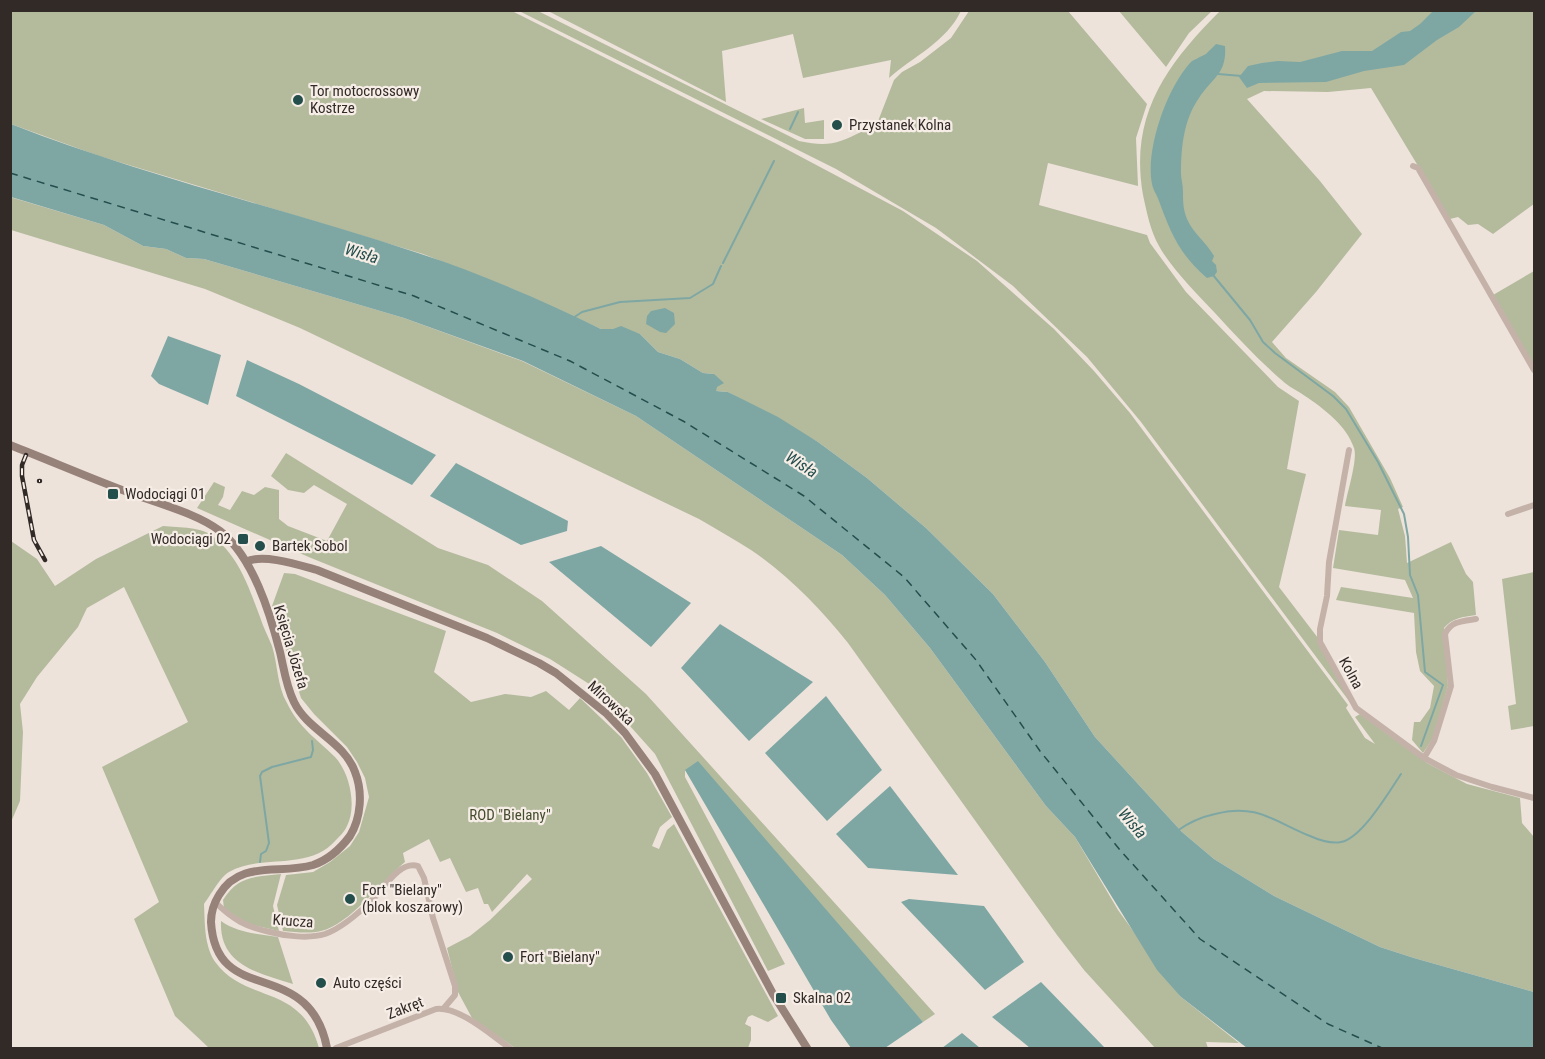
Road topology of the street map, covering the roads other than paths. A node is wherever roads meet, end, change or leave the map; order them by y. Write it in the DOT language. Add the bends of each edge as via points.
graph roads {
  1 [pos="1413,166"];
  2 [pos="1534,370"];
  3 [pos="10,445"];
  4 [pos="1349,450"];
  5 [pos="1534,505"];
  6 [pos="1508,514"];
  7 [pos="246,562"];
  8 [pos="1476,618"];
  9 [pos="1424,758"];
  10 [pos="1534,798"];
  11 [pos="215,902"];
  12 [pos="444,1008"];
  13 [pos="327,1048"];
  14 [pos="336,1048"];
  15 [pos="510,1048"];
  16 [pos="807,1048"];
  1 -- 2 [label="street" via="1418,168"];
  3 -- 7 [label="main road, Księcia Józefa" via="207,524 220,531"];
  4 -- 9 [label="street, Kolna" via="1329,562 1320,642 1356,708"];
  5 -- 6 [label="street"];
  7 -- 11 [label="main road, Księcia Józefa" via="274,630 294,704 351,764 360,793 359,811 351,835 330,856 301,868 247,872 223,888"];
  7 -- 16 [label="main road, Mirowska" via="261,559 317,570 487,638 556,673 607,714 655,774 773,994"];
  8 -- 9 [label="street" via="1453,623 1445,634 1451,686 1434,741"];
  9 -- 10 [label="street, Kolna" via="1456,775"];
  11 -- 12 [label="street, Krucza" via="229,916 252,928 280,935 317,936 355,914 402,869 418,866 454,986 455,995"];
  11 -- 13 [label="main road" via="212,928 224,959 244,976 304,1003 317,1019"];
  12 -- 14 [label="street, Zakręt"];
  12 -- 15 [label="street, Zakręt" via="457,1012"];
}
